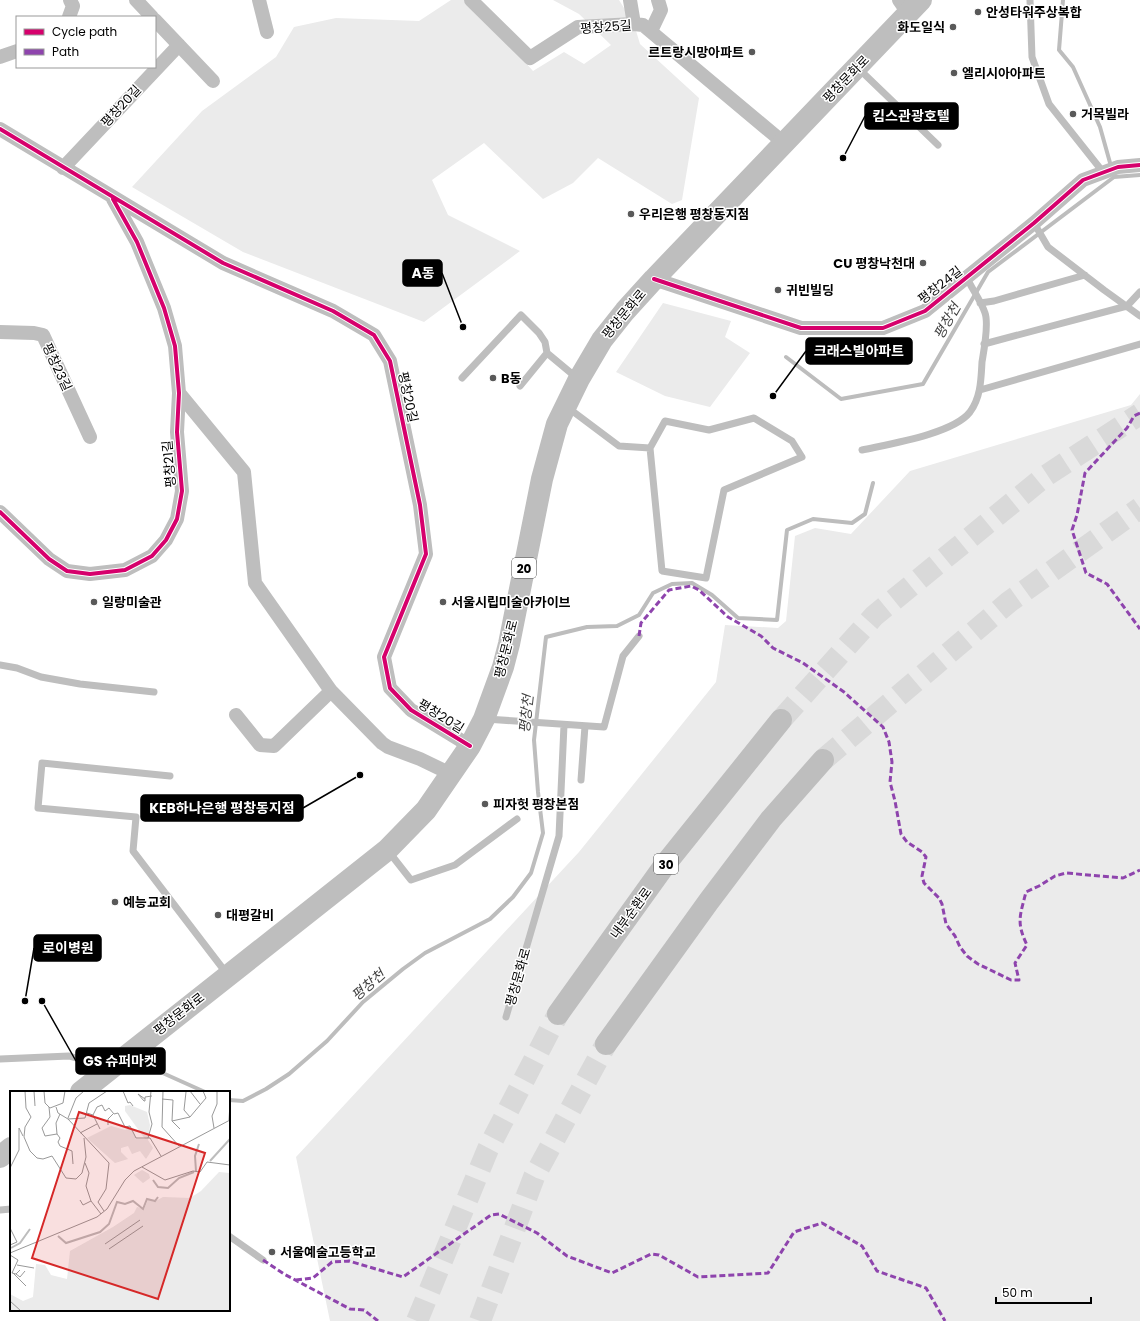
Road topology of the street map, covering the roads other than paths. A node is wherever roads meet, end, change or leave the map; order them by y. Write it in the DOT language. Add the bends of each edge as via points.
graph roads {
  1 [pos="70,0"];
  2 [pos="136,0"];
  3 [pos="259,0"];
  4 [pos="471,0"];
  5 [pos="630,0"];
  6 [pos="658,0"];
  7 [pos="1030,0"];
  8 [pos="910,4"];
  9 [pos="69,16"];
  10 [pos="151,16"];
  11 [pos="156,21"];
  12 [pos="634,24"];
  13 [pos="651,31"];
  14 [pos="267,32"];
  15 [pos="179,45"];
  16 [pos="16,51"];
  17 [pos="0,58"];
  18 [pos="858,67"];
  19 [pos="213,81"];
  20 [pos="0,130"];
  21 [pos="784,143"];
  22 [pos="938,145"];
  23 [pos="1140,165"];
  24 [pos="63,168"];
  25 [pos="1103,172"];
  26 [pos="112,198"];
  27 [pos="1034,223"];
  28 [pos="1085,275"];
  29 [pos="966,278"];
  30 [pos="654,279"];
  31 [pos="1140,292"];
  32 [pos="980,303"];
  33 [pos="1126,306"];
  34 [pos="1140,316"];
  35 [pos="0,332"];
  36 [pos="984,344"];
  37 [pos="1140,344"];
  38 [pos="547,352"];
  39 [pos="462,378"];
  40 [pos="579,379"];
  41 [pos="520,386"];
  42 [pos="980,390"];
  43 [pos="179,393"];
  44 [pos="565,406"];
  45 [pos="90,437"];
  46 [pos="650,448"];
  47 [pos="862,450"];
  48 [pos="0,512"];
  49 [pos="639,636"];
  50 [pos="0,665"];
  51 [pos="331,691"];
  52 [pos="154,692"];
  53 [pos="236,715"];
  54 [pos="484,719"];
  55 [pos="781,720"];
  56 [pos="564,725"];
  57 [pos="585,726"];
  58 [pos="470,746"];
  59 [pos="823,760"];
  60 [pos="451,774"];
  61 [pos="170,776"];
  62 [pos="581,780"];
  63 [pos="517,818"];
  64 [pos="387,850"];
  65 [pos="229,976"];
  66 [pos="558,1014"];
  67 [pos="506,1017"];
  68 [pos="606,1044"];
  69 [pos="0,1058"];
  70 [pos="112,1068"];
  71 [pos="82,1091"];
  72 [pos="10,1149"];
  73 [pos="0,1157"];
  74 [pos="10,1209"];
  75 [pos="0,1210"];
  76 [pos="230,1237"];
  77 [pos="263,1260"];
  1 -- 9 [label="street" via="73,6"];
  2 -- 10 [label="street"];
  3 -- 14 [label="street"];
  4 -- 12 [label="street, 평창25길" via="530,58 578,27"];
  5 -- 12 [label="street"];
  6 -- 13 [label="street, 평창25길" via="661,10"];
  7 -- 25 [label="lane" via="1032,57 1049,104"];
  8 -- 18 [label="main road, 평창문화로 / 20"];
  11 -- 15 [label="street"];
  12 -- 13 [label="street, 평창25길" via="644,25"];
  13 -- 21 [label="street, 평창25길"];
  15 -- 19 [label="street"];
  15 -- 24 [label="street, 평창20길"];
  16 -- 17 [label="street"];
  18 -- 21 [label="main road, 평창문화로 / 20"];
  18 -- 22 [label="lane"];
  20 -- 24 [label="street, 평창20길"];
  21 -- 30 [label="main road, 평창문화로 / 20"];
  23 -- 25 [label="street, 평창24길" via="1118,167"];
  24 -- 26 [label="street, 평창20길"];
  25 -- 27 [label="street, 평창24길" via="1083,180"];
  26 -- 43 [label="street, 평창21길" via="137,242 164,308 175,346"];
  26 -- 58 [label="street, 평창20길" via="223,263 334,311 374,336 390,361 420,505 426,554 384,657 390,688 410,710"];
  27 -- 28 [label="lane" via="1048,246"];
  27 -- 29 [label="street, 평창24길"];
  28 -- 32 [label="lane"];
  28 -- 33 [label="lane"];
  29 -- 30 [label="street, 평창24길" via="925,311 884,328 801,328"];
  29 -- 32 [label="lane"];
  30 -- 40 [label="main road, 평창문화로 / 20" via="602,340"];
  31 -- 33 [label="lane"];
  32 -- 36 [label="lane" via="985,314"];
  33 -- 34 [label="lane"];
  33 -- 36 [label="lane"];
  35 -- 45 [label="street, 평창23길" via="43,335"];
  36 -- 42 [label="lane"];
  37 -- 42 [label="lane"];
  38 -- 39 [label="lane" via="545,342 539,333 521,315"];
  38 -- 40 [label="lane"];
  38 -- 41 [label="lane"];
  40 -- 44 [label="main road, 평창문화로 / 20"];
  42 -- 47 [label="lane" via="971,411 949,427 919,438"];
  43 -- 48 [label="street, 평창21길" via="176,432 182,491 177,519 166,540 152,556 125,570 90,574 67,571 49,559"];
  43 -- 51 [label="street" via="244,472 255,583"];
  44 -- 46 [label="lane" via="619,446"];
  44 -- 54 [label="main road, 평창문화로 / 20" via="553,435 542,479 507,652"];
  46 -- 46 [label="lane" via="662,571 706,578 724,490 802,457 792,441 754,418 708,430 665,422"];
  49 -- 57 [label="lane" via="623,656 604,727"];
  50 -- 52 [label="lane" via="72,683"];
  51 -- 53 [label="street" via="274,746 260,745"];
  51 -- 60 [label="street" via="382,743"];
  54 -- 56 [label="lane"];
  54 -- 58 [label="main road, 평창문화로 / 20"];
  55 -- 66 [label="main road, 내부순환로 / 30" via="667,862"];
  56 -- 57 [label="lane"];
  56 -- 67 [label="lane, 평창문화로" via="559,836"];
  57 -- 62 [label="lane"];
  58 -- 60 [label="main road, 평창문화로 / 20"];
  59 -- 68 [label="main road" via="771,818"];
  60 -- 64 [label="main road, 평창문화로 / 20" via="426,810"];
  61 -- 65 [label="lane" via="42,763 38,808 136,817 133,851"];
  63 -- 64 [label="lane" via="455,865 412,880"];
  64 -- 65 [label="main road, 평창문화로 / 20"];
  65 -- 70 [label="main road, 평창문화로 / 20"];
  69 -- 70 [label="lane" via="69,1056"];
  70 -- 71 [label="main road, 평창문화로 / 20"];
  72 -- 73 [label="main road"];
  74 -- 75 [label="lane"];
  76 -- 77 [label="lane"];
}
